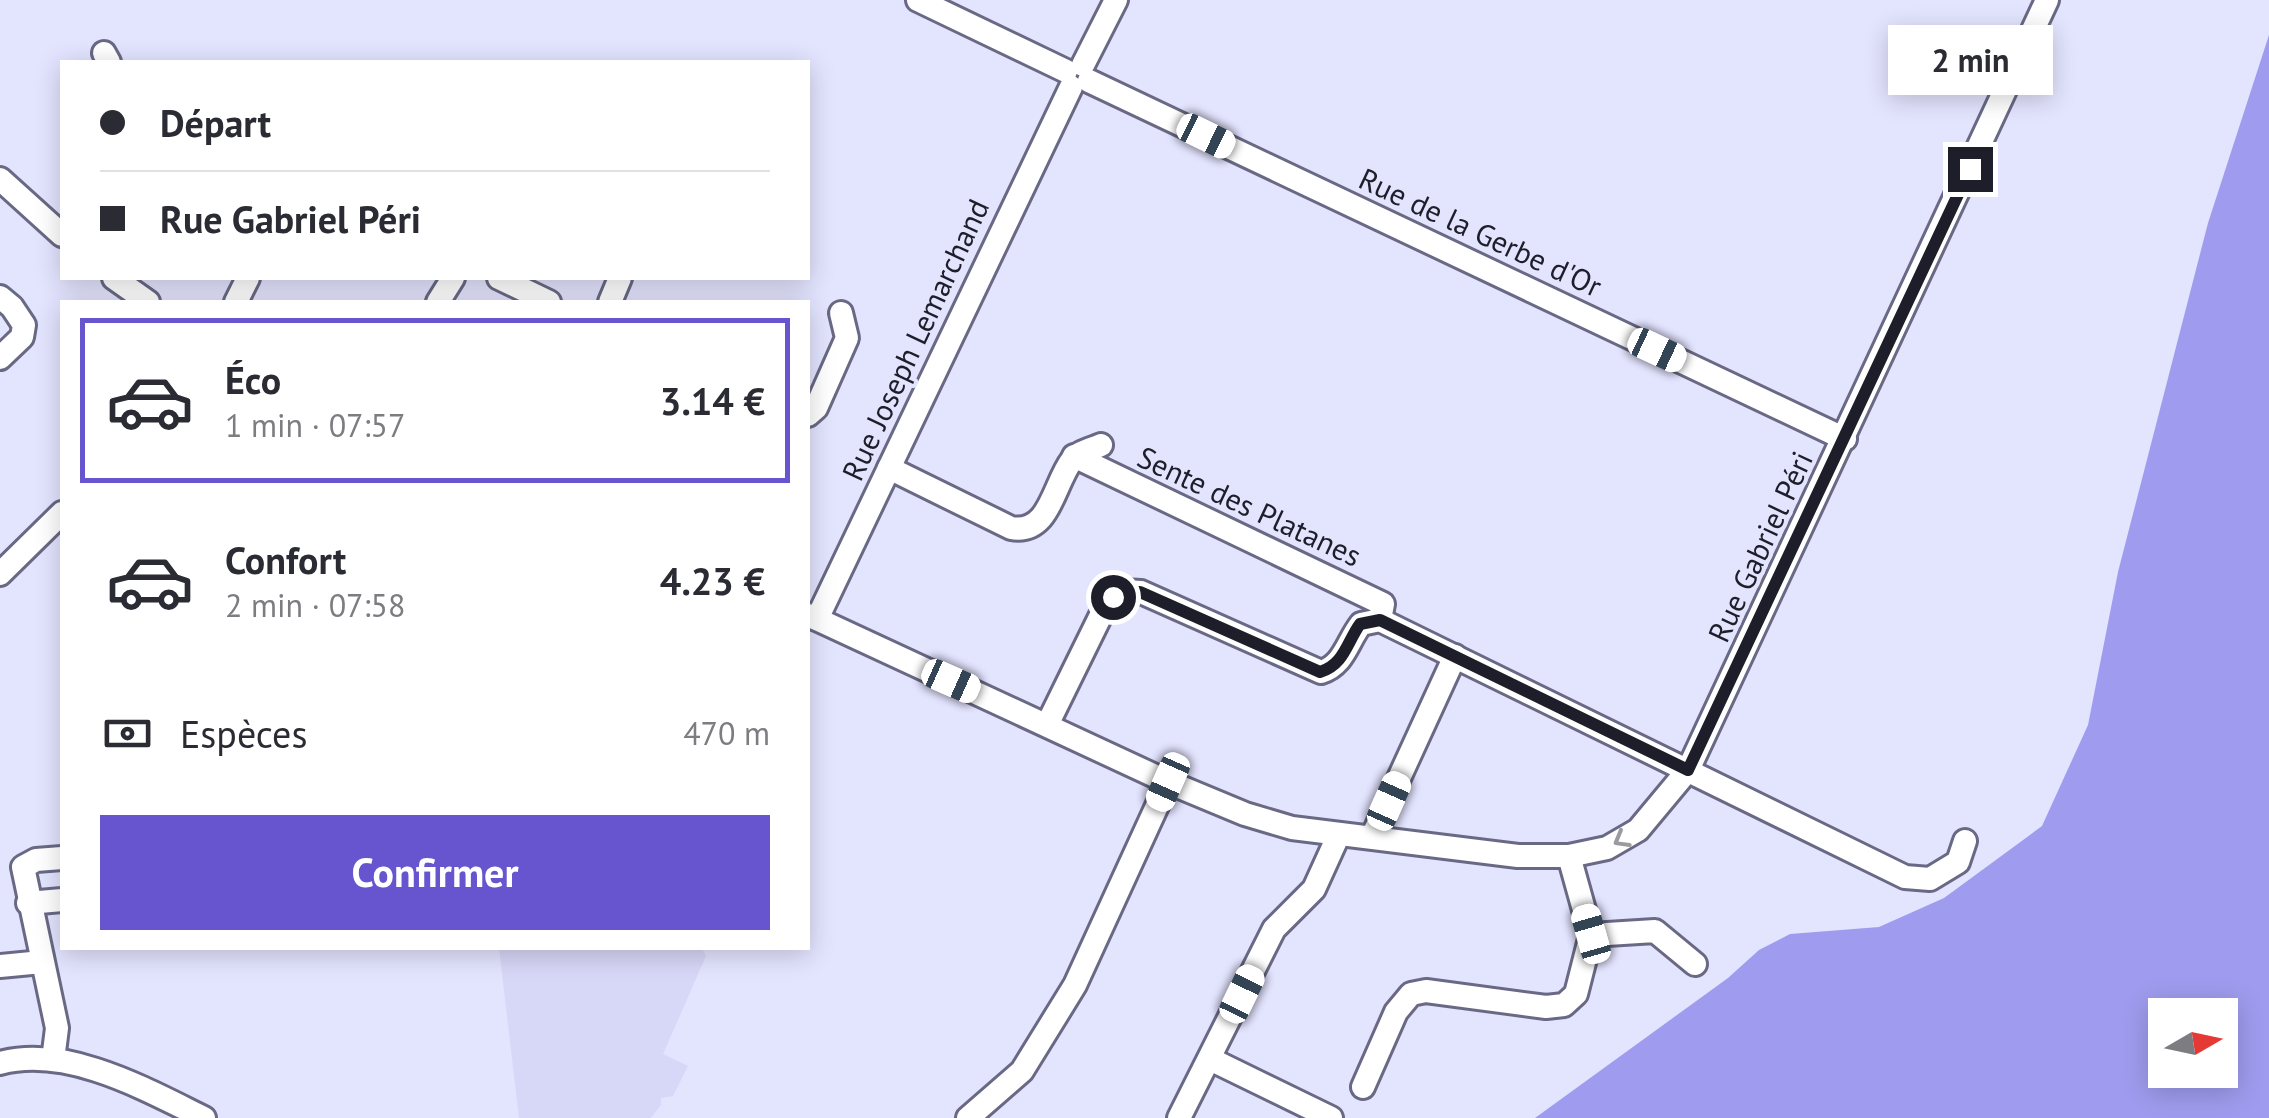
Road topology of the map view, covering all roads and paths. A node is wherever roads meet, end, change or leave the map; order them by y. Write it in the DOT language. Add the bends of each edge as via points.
graph roads {
  1 [pos="918,0"];
  2 [pos="1116,0"];
  3 [pos="2048,0"];
  4 [pos="1077,76"];
  5 [pos="0,179"];
  6 [pos="60,233"];
  7 [pos="117,280"];
  8 [pos="503,280"];
  9 [pos="0,298"];
  10 [pos="145,300"];
  11 [pos="545,300"];
  12 [pos="841,313"];
  13 [pos="0,358"];
  14 [pos="810,412"];
  15 [pos="1846,439"];
  16 [pos="1101,445"];
  17 [pos="1074,456"];
  18 [pos="889,468"];
  19 [pos="60,514"];
  20 [pos="0,574"];
  21 [pos="812,617"];
  22 [pos="1380,620"];
  23 [pos="1455,656"];
  24 [pos="1047,725"];
  25 [pos="1688,770"];
  26 [pos="1168,782"];
  27 [pos="1339,834"];
  28 [pos="1372,837"];
  29 [pos="1964,840"];
  30 [pos="1569,856"];
  31 [pos="60,858"];
  32 [pos="60,900"];
  33 [pos="28,903"];
  34 [pos="1591,934"];
  35 [pos="42,962"];
  36 [pos="1695,964"];
  37 [pos="0,966"];
  38 [pos="1210,1059"];
  39 [pos="53,1060"];
  40 [pos="0,1063"];
  41 [pos="1364,1087"];
  42 [pos="204,1118"];
  43 [pos="968,1118"];
  44 [pos="1179,1118"];
  45 [pos="1331,1118"];
  1 -- 4 [label="street, Rue de la Gerbe d'Or"];
  2 -- 4 [label="street, Rue Joseph Lemarchand"];
  3 -- 15 [label="street, Rue Gabriel Péri"];
  4 -- 15 [label="street, Rue de la Gerbe d'Or"];
  4 -- 18 [label="street, Rue Joseph Lemarchand"];
  5 -- 6 [label="street"];
  7 -- 10 [label="street"];
  8 -- 11 [label="street"];
  9 -- 13 [label="street" via="24,326"];
  12 -- 14 [label="street" via="848,338"];
  15 -- 25 [label="street, Rue Gabriel Péri"];
  16 -- 17 [label="street"];
  17 -- 18 [label="street" via="1042,516 1024,530"];
  17 -- 22 [label="street, Sente des Platanes" via="1383,604"];
  18 -- 21 [label="street, Rue Joseph Lemarchand"];
  19 -- 20 [label="street"];
  21 -- 24 [label="street, Rue Gabriel Péri"];
  22 -- 23 [label="street"];
  22 -- 24 [label="street" via="1360,624 1340,661 1320,672 1140,592 1123,592 1105,607"];
  23 -- 25 [label="street"];
  23 -- 28 [label="street"];
  24 -- 26 [label="street, Rue Gabriel Péri"];
  25 -- 29 [label="street" via="1906,876 1930,879 1958,862"];
  25 -- 30 [label="street, Rue Gabriel Péri, one-way" via="1638,830 1607,848"];
  26 -- 27 [label="street, Rue Gabriel Péri" via="1244,814"];
  26 -- 43 [label="street" via="1074,986 1022,1071"];
  27 -- 28 [label="street, Rue Gabriel Péri"];
  27 -- 38 [label="street" via="1314,889 1274,929"];
  28 -- 30 [label="street, Rue Gabriel Péri"];
  30 -- 34 [label="street"];
  31 -- 33 [label="street" via="22,867"];
  32 -- 33 [label="street"];
  33 -- 35 [label="street"];
  34 -- 36 [label="street" via="1655,931"];
  34 -- 41 [label="street" via="1576,994 1564,1005 1411,994 1396,1012"];
  35 -- 37 [label="street"];
  35 -- 39 [label="street" via="57,1028"];
  38 -- 44 [label="street"];
  38 -- 45 [label="street"];
  39 -- 40 [label="street"];
  39 -- 42 [label="street"];
}
